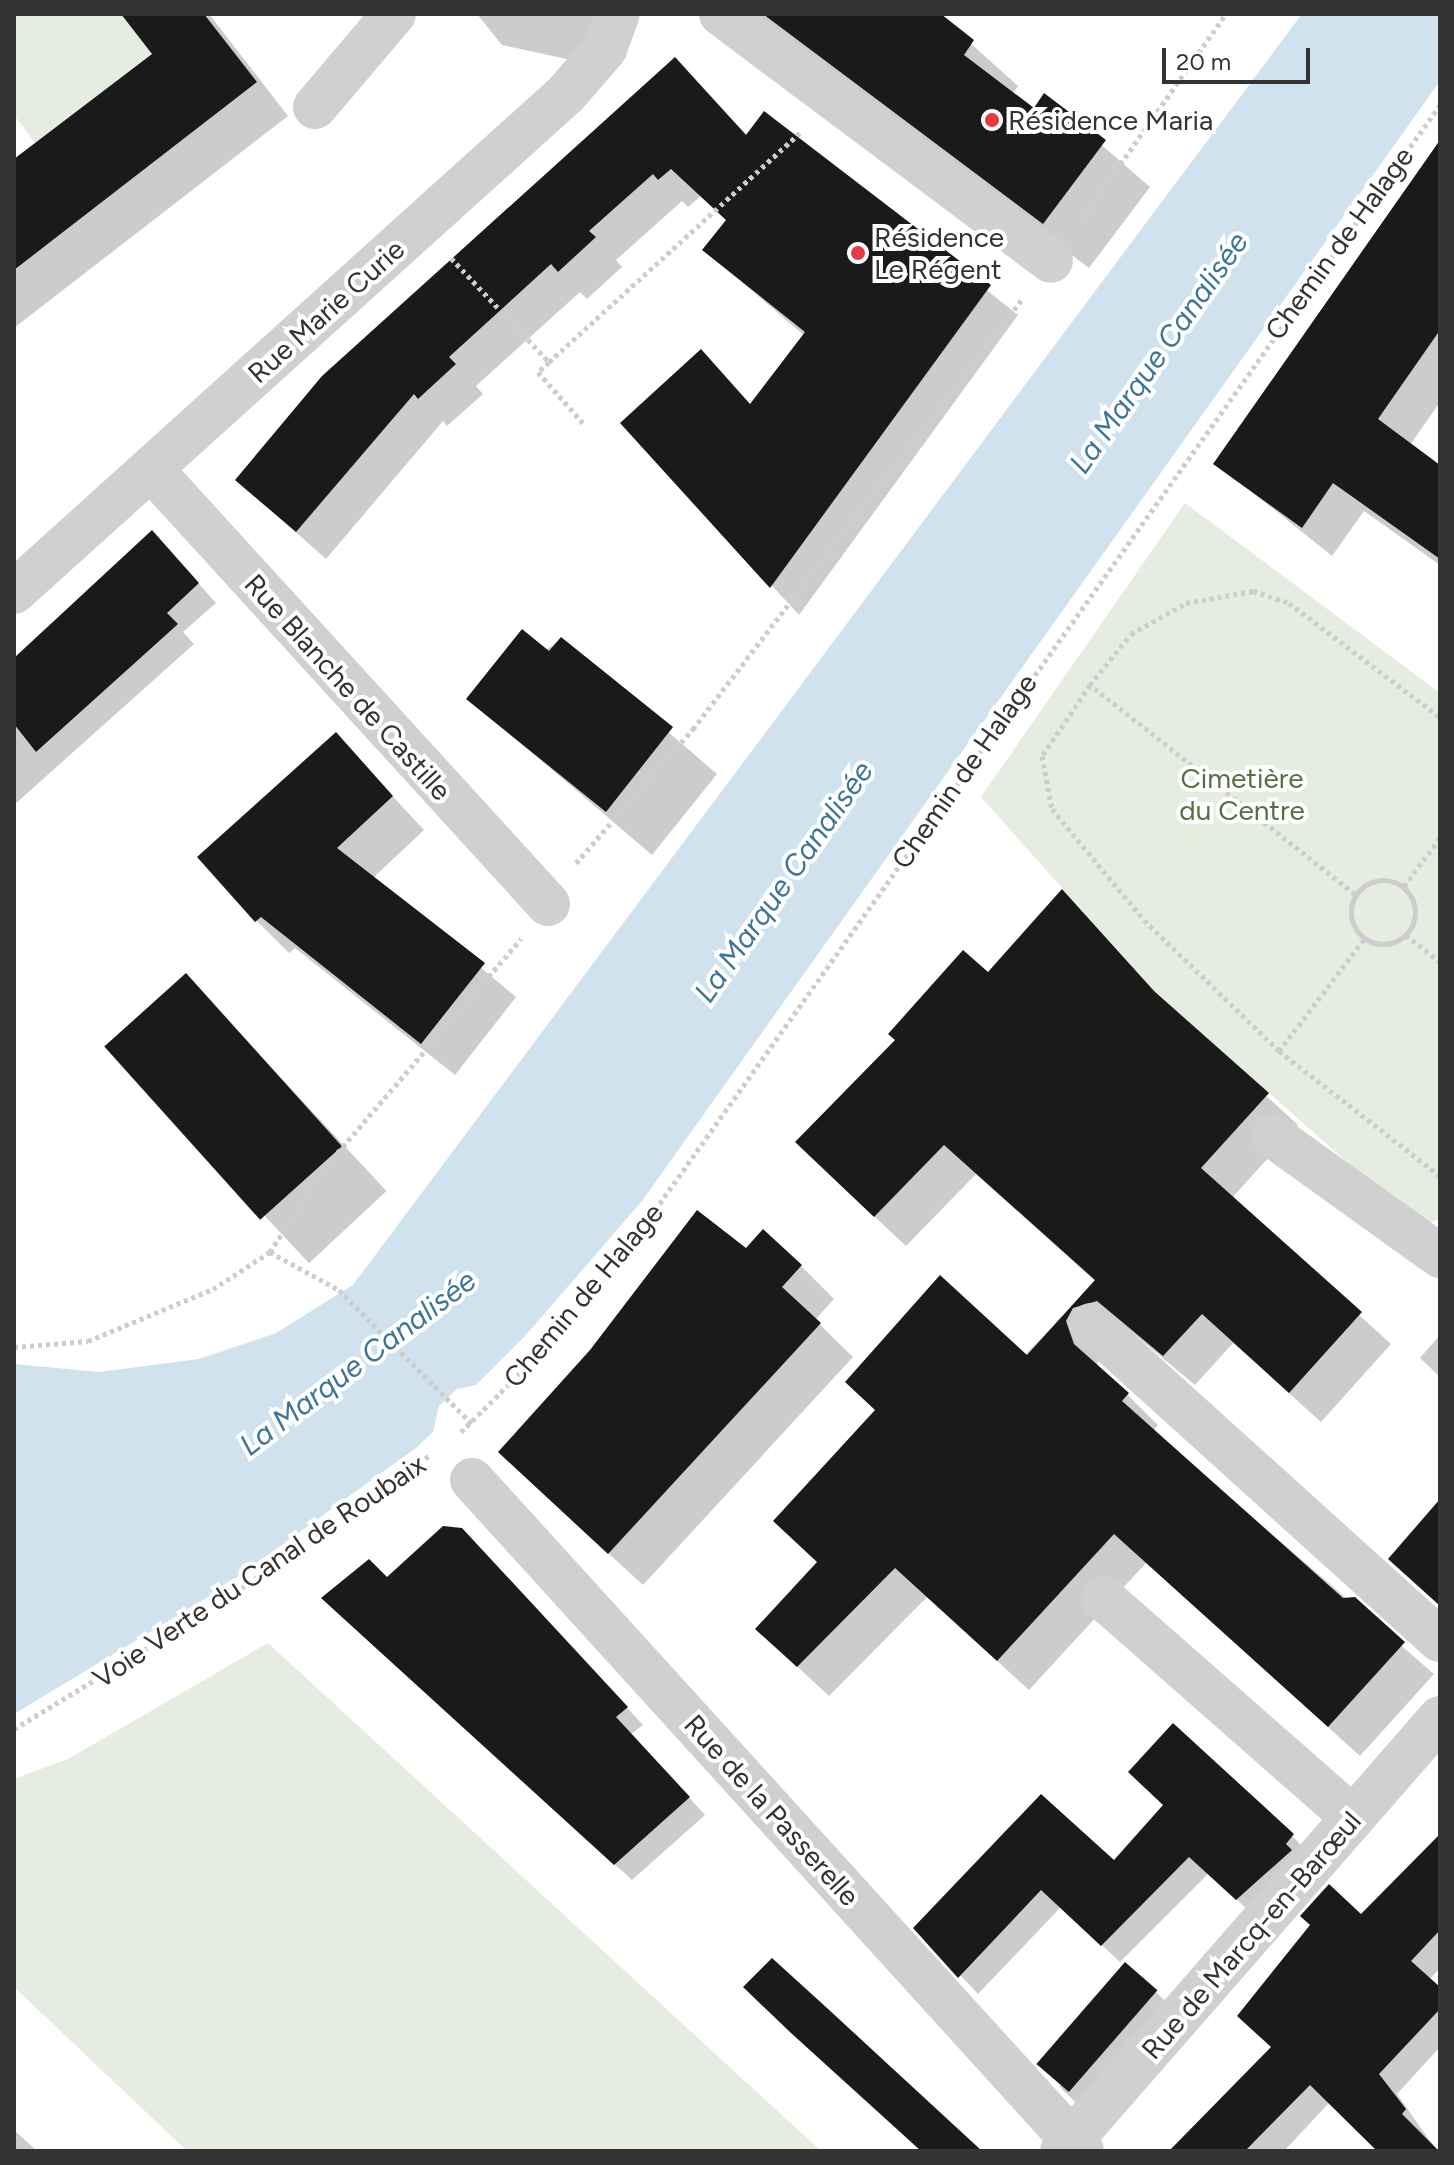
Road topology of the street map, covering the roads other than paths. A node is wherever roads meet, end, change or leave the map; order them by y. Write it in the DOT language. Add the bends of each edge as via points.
graph roads {
  1 [pos="394,14"];
  2 [pos="618,14"];
  3 [pos="721,14"];
  4 [pos="315,107"];
  5 [pos="1051,261"];
  6 [pos="151,469"];
  7 [pos="14,592"];
  8 [pos="548,904"];
  9 [pos="1273,1136"];
  10 [pos="1440,1256"];
  11 [pos="1091,1325"];
  12 [pos="472,1480"];
  13 [pos="1103,1598"];
  14 [pos="1440,1640"];
  15 [pos="1440,1718"];
  16 [pos="1353,1818"];
  17 [pos="1072,2147"];
  1 -- 4 [label="street"];
  2 -- 6 [label="street, Rue Marie Curie" via="587,72"];
  3 -- 5 [label="street"];
  6 -- 7 [label="street, Rue Marie Curie"];
  6 -- 8 [label="street, Rue Blanche de Castille"];
  9 -- 10 [label="street"];
  11 -- 14 [label="street"];
  12 -- 17 [label="street, Rue de la Passerelle"];
  13 -- 16 [label="street"];
  15 -- 16 [label="street, Rue de Marcq-en-Barœul"];
  16 -- 17 [label="street, Rue de Marcq-en-Barœul"];
}
